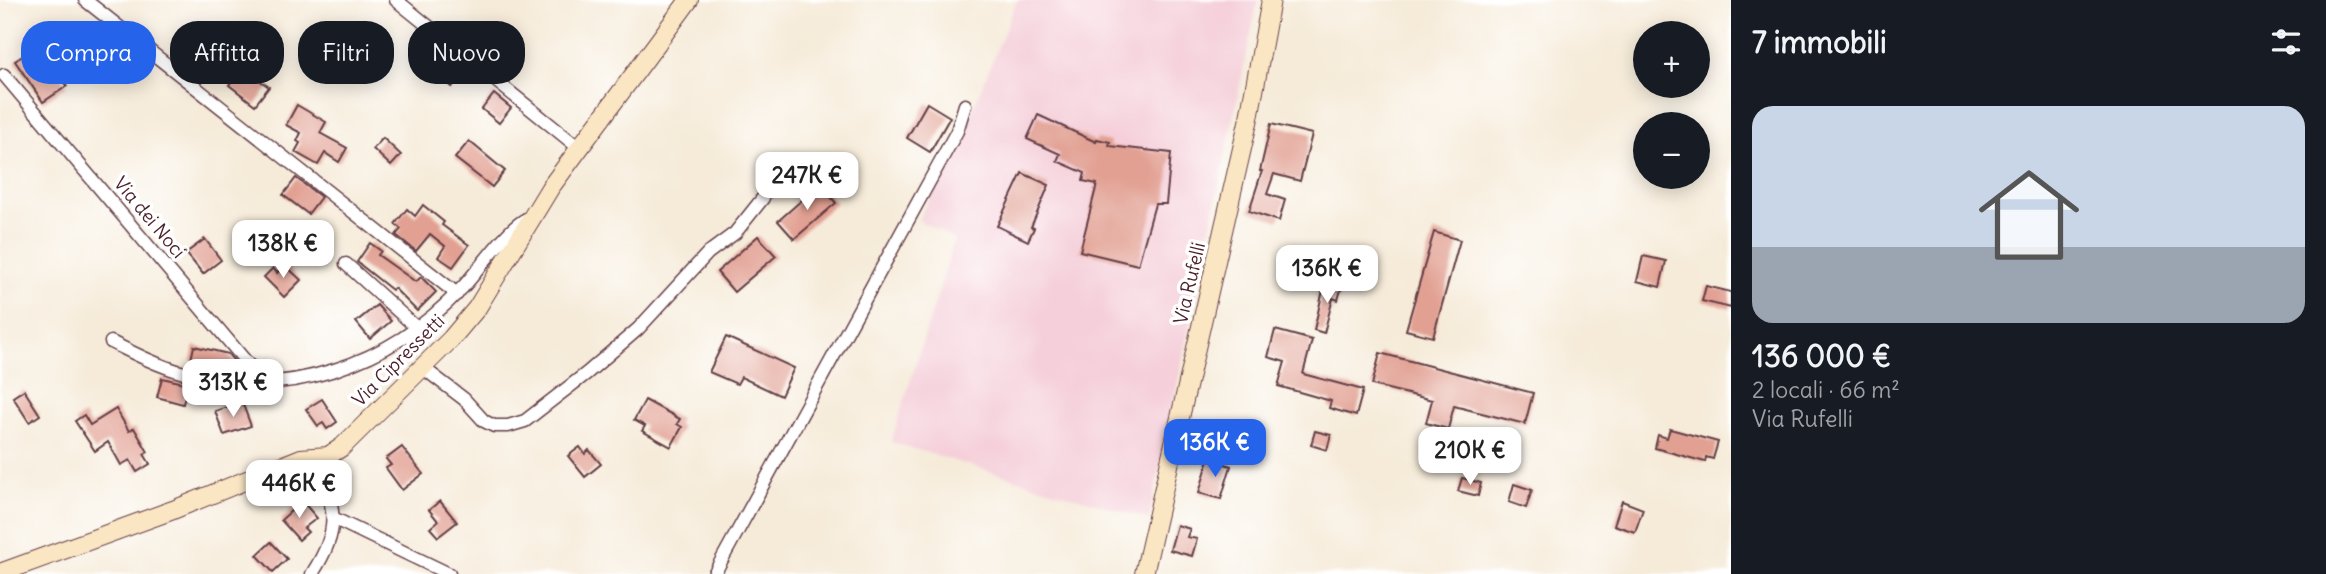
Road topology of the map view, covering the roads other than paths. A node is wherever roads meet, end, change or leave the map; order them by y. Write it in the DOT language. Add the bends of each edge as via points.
graph roads {
  1 [pos="85,0"];
  2 [pos="396,0"];
  3 [pos="689,0"];
  4 [pos="1271,0"];
  5 [pos="5,75"];
  6 [pos="965,105"];
  7 [pos="579,148"];
  8 [pos="763,198"];
  9 [pos="533,217"];
  10 [pos="346,264"];
  11 [pos="457,295"];
  12 [pos="418,329"];
  13 [pos="111,342"];
  14 [pos="422,367"];
  15 [pos="267,382"];
  16 [pos="328,456"];
  17 [pos="333,518"];
  18 [pos="0,573"];
  19 [pos="312,574"];
  20 [pos="449,574"];
  21 [pos="714,574"];
  22 [pos="1144,574"];
  1 -- 11 [label="street"];
  2 -- 7 [label="street"];
  3 -- 7 [label="street, Via Cipressetti"];
  4 -- 22 [label="street, Via Rufelli"];
  5 -- 15 [label="street, Via dei Noci"];
  6 -- 21 [label="street" via="957,131"];
  7 -- 9 [label="street, Via Cipressetti"];
  8 -- 14 [label="street" via="735,233 708,253 638,329 524,421 494,426 484,421"];
  9 -- 11 [label="street" via="515,227"];
  9 -- 14 [label="street, Via Cipressetti" via="477,308"];
  10 -- 12 [label="street"];
  11 -- 12 [label="street"];
  12 -- 15 [label="street" via="343,368"];
  13 -- 15 [label="street" via="184,373 231,382"];
  14 -- 16 [label="street, Via Cipressetti"];
  16 -- 17 [label="street" via="323,478"];
  16 -- 18 [label="street" via="301,458"];
  17 -- 19 [label="street" via="329,541"];
  17 -- 20 [label="street"];
}
